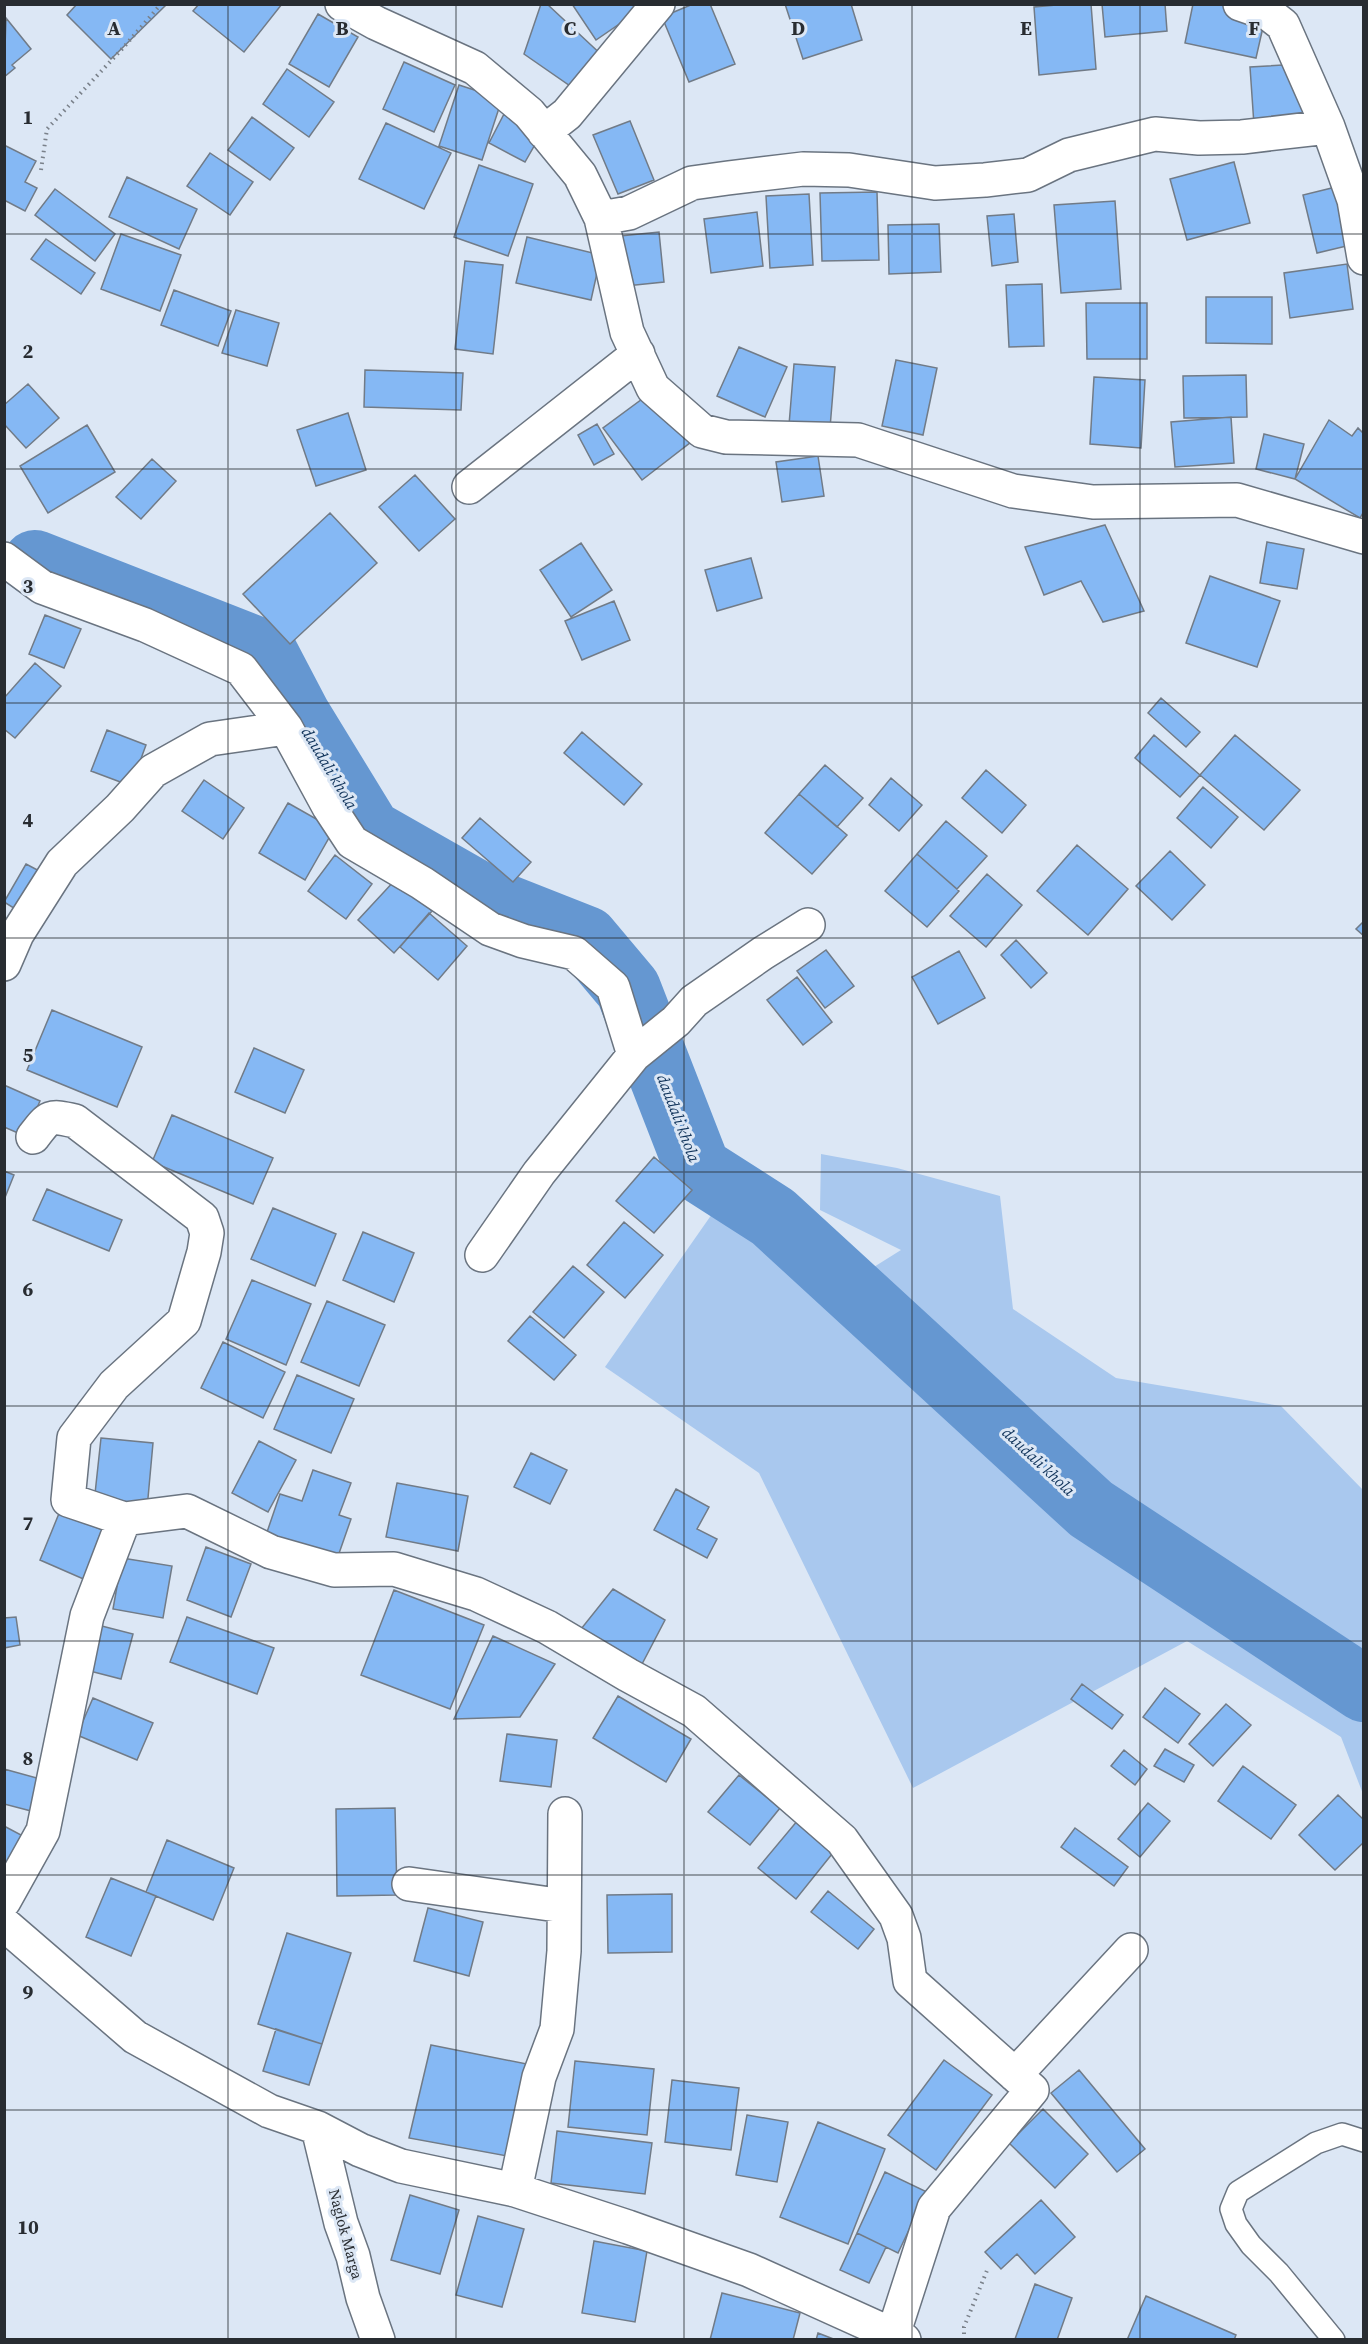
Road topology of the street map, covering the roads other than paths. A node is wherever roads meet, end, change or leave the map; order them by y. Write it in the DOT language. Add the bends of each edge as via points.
graph roads {
  1 [pos="342,4"];
  2 [pos="658,4"];
  3 [pos="1240,4"];
  4 [pos="1328,127"];
  5 [pos="544,132"];
  6 [pos="601,218"];
  7 [pos="1364,258"];
  8 [pos="638,354"];
  9 [pos="469,487"];
  10 [pos="1364,537"];
  11 [pos="4,559"];
  12 [pos="286,728"];
  13 [pos="808,925"];
  14 [pos="4,964"];
  15 [pos="634,1055"];
  16 [pos="33,1137"];
  17 [pos="482,1255"];
  18 [pos="124,1519"];
  19 [pos="565,1815"];
  20 [pos="409,1884"];
  21 [pos="4,1901"];
  22 [pos="564,1906"];
  23 [pos="4,1924"];
  24 [pos="1131,1950"];
  25 [pos="1015,2075"];
  26 [pos="318,2128"];
  27 [pos="1364,2141"];
  28 [pos="515,2190"];
  29 [pos="898,2338"];
  30 [pos="378,2340"];
  31 [pos="1334,2340"];
  1 -- 5 [label="street" via="475,68 529,113"];
  2 -- 5 [label="street" via="567,114"];
  3 -- 4 [label="street" via="1269,14 1283,25"];
  4 -- 6 [label="street" via="1242,137 1155,134 1069,155 1028,175 985,180 935,183 849,170 803,169 728,177 692,183 629,213"];
  4 -- 7 [label="street" via="1354,200"];
  5 -- 6 [label="street" via="580,175"];
  6 -- 8 [label="street" via="627,332"];
  8 -- 9 [label="street"];
  8 -- 10 [label="street" via="653,388 702,431 726,437 858,440 1012,491 1093,502 1237,500"];
  11 -- 12 [label="street" via="42,587 145,625 241,669"];
  12 -- 14 [label="street" via="210,739 153,771 62,863 17,934"];
  12 -- 15 [label="street" via="352,842 490,929 574,953 614,987"];
  13 -- 15 [label="street" via="694,1001"];
  15 -- 17 [label="street" via="539,1173"];
  16 -- 18 [label="street" via="46,1119 56,1117 75,1122 202,1218 207,1233 184,1321 114,1384 74,1438 68,1500"];
  18 -- 21 [label="street" via="87,1616 43,1831"];
  18 -- 25 [label="street" via="187,1511 271,1552 334,1570 394,1569 476,1594 547,1628 694,1711 842,1840 896,1916 904,1938 910,1980"];
  19 -- 22 [label="street"];
  20 -- 22 [label="street"];
  22 -- 28 [label="street" via="557,2029 539,2077"];
  23 -- 26 [label="street" via="135,2037 269,2111"];
  24 -- 25 [label="street"];
  25 -- 29 [label="street" via="1032,2090 934,2208"];
  26 -- 28 [label="street" via="401,2166"];
  26 -- 30 [label="street, Naglok Marga" via="341,2223"];
  27 -- 31 [label="lane" via="1342,2134 1316,2143 1238,2192 1231,2209 1251,2245"];
  28 -- 29 [label="street" via="749,2271"];
}
